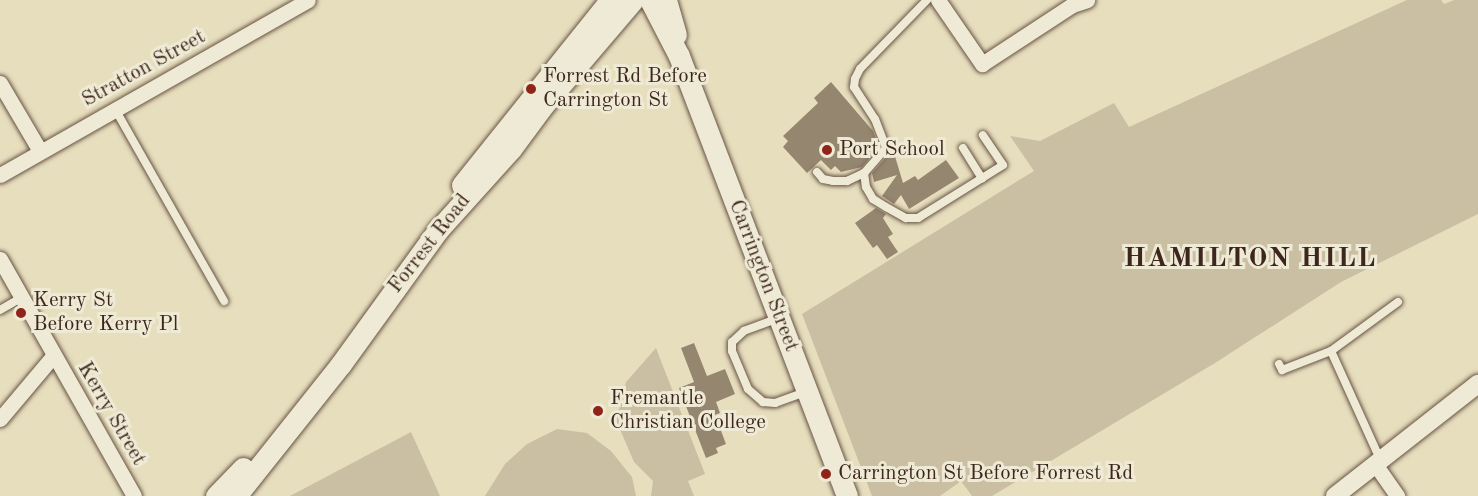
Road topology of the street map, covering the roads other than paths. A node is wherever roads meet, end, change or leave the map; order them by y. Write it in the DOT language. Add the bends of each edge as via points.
graph roads {
  1 [pos="308,0"];
  2 [pos="610,0"];
  3 [pos="633,0"];
  4 [pos="650,0"];
  5 [pos="666,0"];
  6 [pos="927,0"];
  7 [pos="939,0"];
  8 [pos="1087,0"];
  9 [pos="679,56"];
  10 [pos="0,83"];
  11 [pos="115,109"];
  12 [pos="983,135"];
  13 [pos="963,148"];
  14 [pos="40,151"];
  15 [pos="817,172"];
  16 [pos="864,173"];
  17 [pos="0,174"];
  18 [pos="982,177"];
  19 [pos="0,259"];
  20 [pos="21,298"];
  21 [pos="224,301"];
  22 [pos="1398,302"];
  23 [pos="0,310"];
  24 [pos="779,318"];
  25 [pos="1331,351"];
  26 [pos="53,356"];
  27 [pos="1280,364"];
  28 [pos="1478,384"];
  29 [pos="807,391"];
  30 [pos="0,419"];
  31 [pos="1378,462"];
  32 [pos="134,496"];
  33 [pos="216,496"];
  34 [pos="236,496"];
  35 [pos="847,496"];
  36 [pos="1335,496"];
  37 [pos="1397,496"];
  1 -- 11 [label="street, Stratton Street"];
  2 -- 33 [label="main road, Forrest Road" via="404,258 330,363"];
  3 -- 34 [label="main road, Forrest Road" via="511,149 438,230 346,357"];
  4 -- 9 [label="main road, Carrington Street"];
  5 -- 9 [label="main road, Carrington Street" via="675,23"];
  6 -- 16 [label="lane" via="860,69 855,79 854,87 875,119 886,148"];
  7 -- 8 [label="street" via="982,64 1072,5"];
  9 -- 24 [label="main road, Carrington Street"];
  10 -- 14 [label="street"];
  11 -- 14 [label="street, Stratton Street"];
  11 -- 21 [label="lane"];
  12 -- 18 [label="lane" via="1003,165"];
  13 -- 18 [label="lane"];
  14 -- 17 [label="street, Stratton Street"];
  15 -- 16 [label="lane" via="832,182 847,181"];
  16 -- 18 [label="lane" via="873,199 906,218 918,218"];
  19 -- 20 [label="street, Kerry Street"];
  20 -- 23 [label="lane"];
  20 -- 26 [label="street, Kerry Street"];
  22 -- 25 [label="lane"];
  24 -- 29 [label="main road, Carrington Street"];
  24 -- 29 [label="lane" via="744,330 732,342 732,351 748,389 763,402 775,403"];
  25 -- 27 [label="lane" via="1282,370"];
  25 -- 31 [label="lane"];
  26 -- 30 [label="street"];
  26 -- 32 [label="street, Kerry Street"];
  28 -- 31 [label="street"];
  29 -- 35 [label="main road, Carrington Street"];
  31 -- 36 [label="street"];
  31 -- 37 [label="street"];
}
